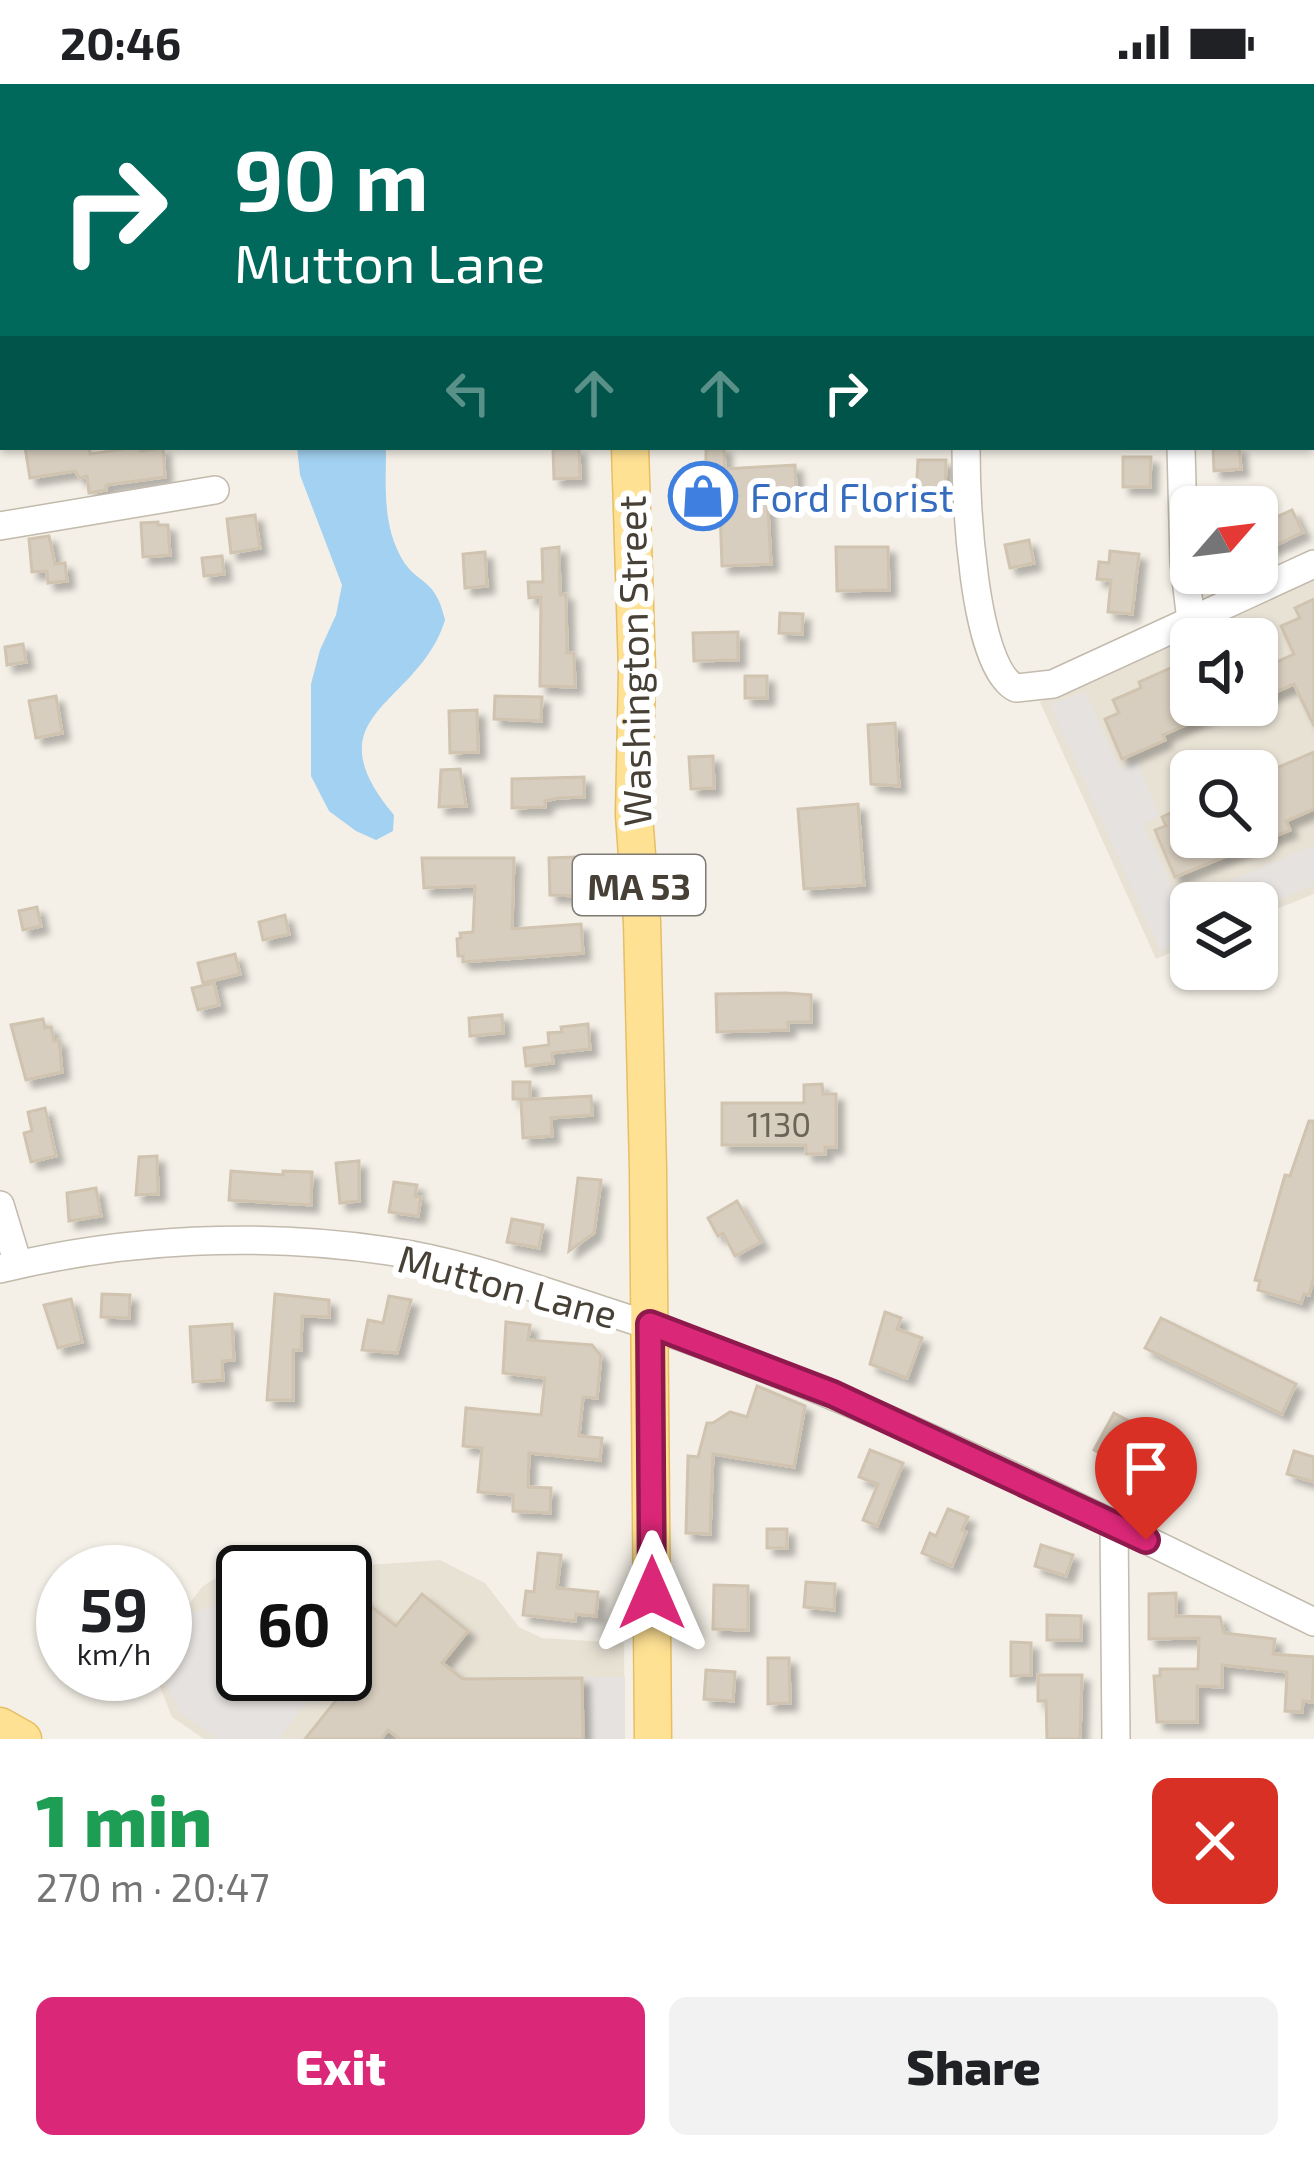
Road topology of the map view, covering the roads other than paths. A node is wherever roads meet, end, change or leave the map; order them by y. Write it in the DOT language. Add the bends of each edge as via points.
graph roads {
  1 [pos="630,450"];
  2 [pos="966,450"];
  3 [pos="1181,450"];
  4 [pos="215,490"];
  5 [pos="0,526"];
  6 [pos="1314,563"];
  7 [pos="1191,618"];
  8 [pos="1197,618"];
  9 [pos="1170,631"];
  10 [pos="0,1205"];
  11 [pos="9,1266"];
  12 [pos="650,1324"];
  13 [pos="1114,1524"];
  14 [pos="1314,1622"];
  15 [pos="0,1726"];
  16 [pos="23,1739"];
  17 [pos="653,1739"];
  18 [pos="1116,1739"];
  1 -- 12 [label="main road, Washington Street / MA 53"];
  2 -- 9 [label="street" via="984,631 999,675 1016,688 1053,684"];
  3 -- 7 [label="street"];
  4 -- 5 [label="street"];
  6 -- 8 [label="street"];
  10 -- 11 [label="street"];
  11 -- 12 [label="street, Mutton Lane" via="156,1244 328,1244 393,1251"];
  12 -- 13 [label="street, Mutton Lane" via="833,1394"];
  12 -- 17 [label="main road, Washington Street / MA 53"];
  13 -- 14 [label="street, Mutton Lane"];
  13 -- 18 [label="street"];
  15 -- 16 [label="main road"];
}
